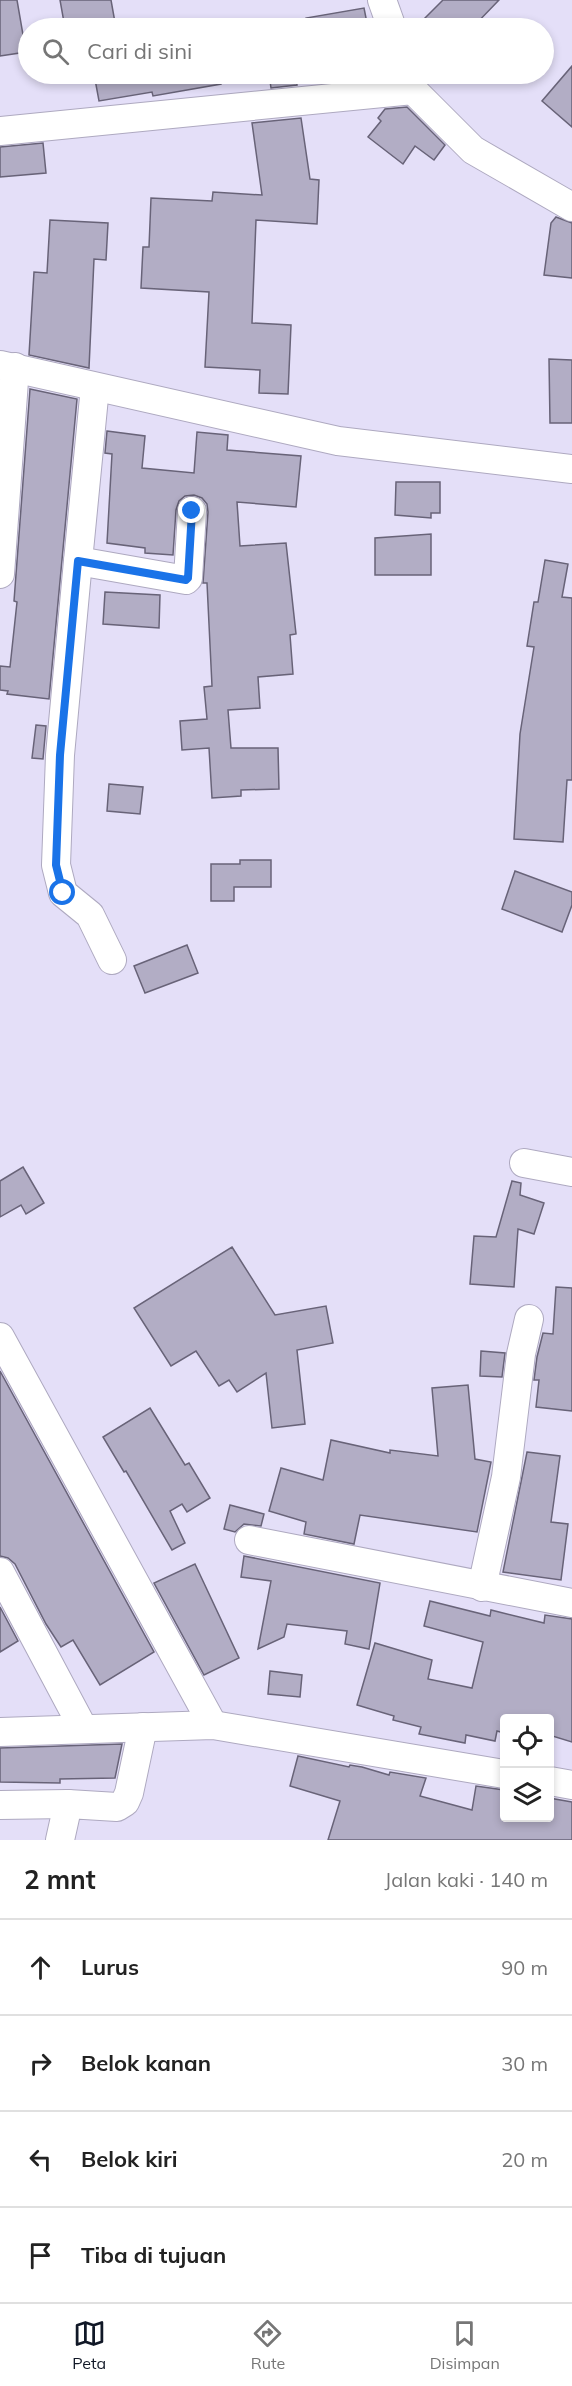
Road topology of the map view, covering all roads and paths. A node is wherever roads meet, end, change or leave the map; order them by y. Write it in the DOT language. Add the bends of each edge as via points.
graph roads {
  1 [pos="393,84"];
  2 [pos="412,84"];
  3 [pos="0,131"];
  4 [pos="572,207"];
  5 [pos="7,366"];
  6 [pos="95,387"];
  7 [pos="572,469"];
  8 [pos="192,511"];
  9 [pos="78,561"];
  10 [pos="0,574"];
  11 [pos="112,960"];
  12 [pos="524,1163"];
  13 [pos="572,1172"];
  14 [pos="530,1319"];
  15 [pos="0,1337"];
  16 [pos="249,1540"];
  17 [pos="0,1572"];
  18 [pos="482,1587"];
  19 [pos="572,1603"];
  20 [pos="213,1725"];
  21 [pos="142,1727"];
  22 [pos="83,1728"];
  23 [pos="0,1732"];
  24 [pos="500,1773"];
  25 [pos="554,1782"];
  26 [pos="572,1785"];
  27 [pos="68,1804"];
  28 [pos="0,1805"];
  29 [pos="60,1840"];
  1 -- 3 [label="street"];
  2 -- 4 [label="street" via="473,150"];
  5 -- 6 [label="street"];
  5 -- 10 [label="street"];
  6 -- 7 [label="street" via="338,441"];
  6 -- 9 [label="street"];
  8 -- 9 [label="street" via="186,580"];
  9 -- 11 [label="street" via="60,755 56,865 63,893 90,915"];
  12 -- 13 [label="street"];
  14 -- 18 [label="street" via="521,1354 506,1477"];
  15 -- 20 [label="street"];
  16 -- 18 [label="street"];
  17 -- 22 [label="street"];
  18 -- 19 [label="street"];
  20 -- 21 [label="street"];
  20 -- 24 [label="street"];
  21 -- 22 [label="street"];
  21 -- 27 [label="street" via="124,1802 117,1807"];
  22 -- 23 [label="street"];
  25 -- 26 [label="street"];
  27 -- 28 [label="street"];
  27 -- 29 [label="street"];
}
